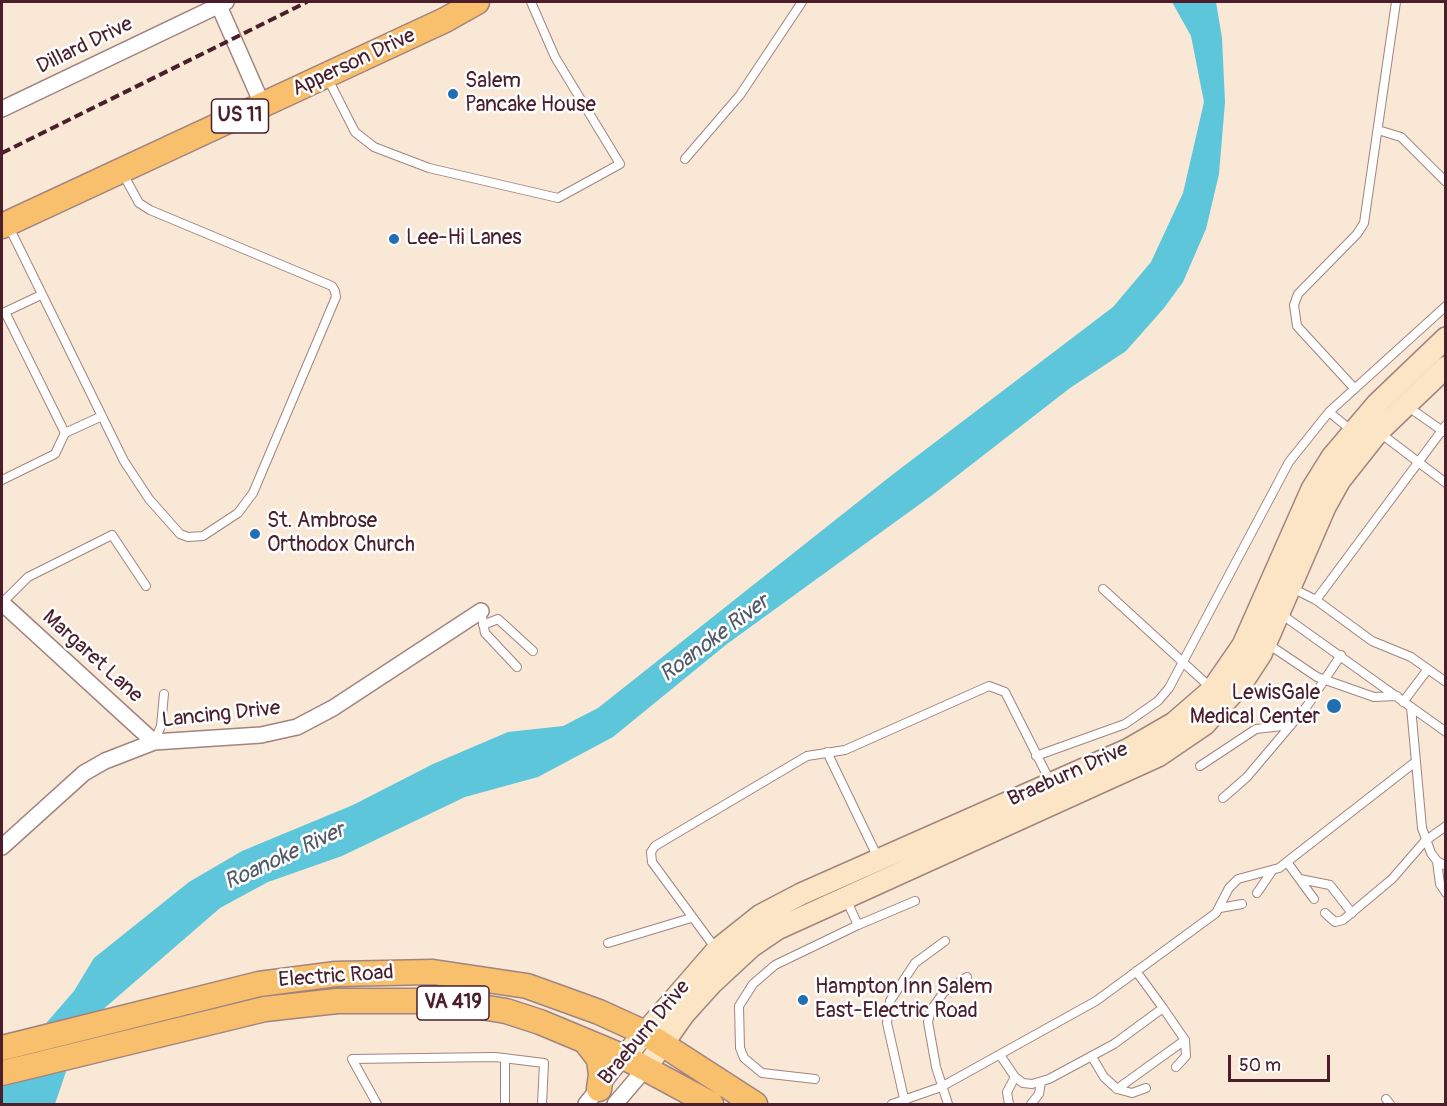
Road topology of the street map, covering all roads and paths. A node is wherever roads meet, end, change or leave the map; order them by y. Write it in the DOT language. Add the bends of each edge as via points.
graph roads {
  1 [pos="477,2"];
  2 [pos="531,2"];
  3 [pos="802,2"];
  4 [pos="1396,2"];
  5 [pos="221,3"];
  6 [pos="327,75"];
  7 [pos="263,105"];
  8 [pos="2,109"];
  9 [pos="1378,130"];
  10 [pos="686,159"];
  11 [pos="122,172"];
  12 [pos="1446,182"];
  13 [pos="5,225"];
  14 [pos="41,295"];
  15 [pos="1446,306"];
  16 [pos="3,313"];
  17 [pos="1446,338"];
  18 [pos="1446,367"];
  19 [pos="1354,388"];
  20 [pos="1397,398"];
  21 [pos="1329,412"];
  22 [pos="102,416"];
  23 [pos="1444,429"];
  24 [pos="1365,431"];
  25 [pos="65,433"];
  26 [pos="1418,464"];
  27 [pos="2,480"];
  28 [pos="1446,483"];
  29 [pos="1272,578"];
  30 [pos="146,586"];
  31 [pos="1291,588"];
  32 [pos="1103,589"];
  33 [pos="1316,600"];
  34 [pos="1263,602"];
  35 [pos="2,603"];
  36 [pos="1280,614"];
  37 [pos="482,618"];
  38 [pos="1258,637"];
  39 [pos="533,651"];
  40 [pos="1341,655"];
  41 [pos="1183,661"];
  42 [pos="517,667"];
  43 [pos="1428,669"];
  44 [pos="1325,679"];
  45 [pos="1446,682"];
  46 [pos="164,694"];
  47 [pos="1219,697"];
  48 [pos="1400,699"];
  49 [pos="1411,707"];
  50 [pos="1292,725"];
  51 [pos="1446,732"];
  52 [pos="154,742"];
  53 [pos="827,752"];
  54 [pos="1036,756"];
  55 [pos="1414,763"];
  56 [pos="1200,766"];
  57 [pos="1055,791"];
  58 [pos="1223,798"];
  59 [pos="1446,826"];
  60 [pos="1425,841"];
  61 [pos="2,847"];
  62 [pos="920,852"];
  63 [pos="878,860"];
  64 [pos="1287,861"];
  65 [pos="1437,861"];
  66 [pos="1446,866"];
  67 [pos="1272,872"];
  68 [pos="1300,879"];
  69 [pos="841,887"];
  70 [pos="1257,893"];
  71 [pos="1446,893"];
  72 [pos="1314,899"];
  73 [pos="915,901"];
  74 [pos="1242,904"];
  75 [pos="1220,908"];
  76 [pos="1325,913"];
  77 [pos="1352,913"];
  78 [pos="691,918"];
  79 [pos="772,921"];
  80 [pos="858,926"];
  81 [pos="945,941"];
  82 [pos="608,943"];
  83 [pos="717,950"];
  84 [pos="1136,971"];
  85 [pos="967,977"];
  86 [pos="1163,1008"];
  87 [pos="654,1039"];
  88 [pos="1185,1040"];
  89 [pos="585,1041"];
  90 [pos="2,1048"];
  91 [pos="1000,1055"];
  92 [pos="1092,1057"];
  93 [pos="505,1058"];
  94 [pos="635,1063"];
  95 [pos="1176,1067"];
  96 [pos="2,1072"];
  97 [pos="1016,1077"];
  98 [pos="815,1079"];
  99 [pos="1041,1082"];
  100 [pos="941,1087"];
  101 [pos="1146,1088"];
  102 [pos="1117,1089"];
  103 [pos="600,1099"];
  104 [pos="904,1102"];
  105 [pos="377,1104"];
  106 [pos="505,1104"];
  107 [pos="543,1104"];
  108 [pos="711,1104"];
  109 [pos="755,1104"];
  110 [pos="892,1104"];
  111 [pos="948,1104"];
  112 [pos="1009,1104"];
  113 [pos="1031,1104"];
  1 -- 6 [label="main road, Apperson Drive / US 11"];
  2 -- 6 [label="lane" via="555,57 620,164 558,198 429,168 374,147 356,132"];
  3 -- 10 [label="lane" via="740,95"];
  4 -- 9 [label="lane"];
  5 -- 7 [label="street, Dillard Drive"];
  5 -- 8 [label="street, Dillard Drive"];
  6 -- 7 [label="main road, Apperson Drive / US 11"];
  7 -- 11 [label="main road, Apperson Drive / US 11"];
  9 -- 12 [label="lane" via="1401,137"];
  9 -- 19 [label="lane" via="1364,223 1298,294 1293,305 1297,326"];
  11 -- 13 [label="main road, Apperson Drive / US 11"];
  11 -- 22 [label="lane" via="140,203 332,286 336,297 253,493 238,513 203,536 180,534 164,518 124,461"];
  13 -- 14 [label="lane"];
  14 -- 16 [label="lane"];
  14 -- 22 [label="lane"];
  15 -- 19 [label="lane"];
  16 -- 25 [label="lane"];
  17 -- 20 [label="street, Braeburn Drive"];
  18 -- 20 [label="street, Braeburn Drive"];
  19 -- 21 [label="lane"];
  20 -- 23 [label="lane"];
  20 -- 24 [label="street, Braeburn Drive"];
  21 -- 24 [label="lane"];
  21 -- 41 [label="lane" via="1289,462"];
  22 -- 25 [label="lane"];
  23 -- 26 [label="lane"];
  24 -- 26 [label="lane"];
  24 -- 29 [label="street, Braeburn Drive" via="1312,489"];
  24 -- 31 [label="street, Braeburn Drive" via="1325,507"];
  25 -- 27 [label="lane" via="55,454"];
  26 -- 28 [label="lane"];
  26 -- 33 [label="lane"];
  29 -- 31 [label="lane"];
  29 -- 34 [label="street, Braeburn Drive"];
  30 -- 35 [label="lane" via="112,535 28,577"];
  31 -- 33 [label="lane"];
  31 -- 36 [label="street, Braeburn Drive"];
  32 -- 41 [label="lane"];
  33 -- 43 [label="lane" via="1372,641 1402,651"];
  34 -- 36 [label="lane"];
  34 -- 38 [label="street, Braeburn Drive"];
  35 -- 52 [label="street, Margaret Lane"];
  36 -- 38 [label="street, Braeburn Drive"];
  36 -- 40 [label="lane"];
  37 -- 39 [label="lane" via="498,619"];
  37 -- 42 [label="lane" via="484,633"];
  37 -- 52 [label="street, Lancing Drive" via="297,727 261,735"];
  38 -- 44 [label="lane"];
  38 -- 47 [label="street, Braeburn Drive" via="1243,645"];
  40 -- 44 [label="lane"];
  40 -- 48 [label="lane"];
  41 -- 47 [label="lane"];
  41 -- 54 [label="lane" via="1169,688 1142,715"];
  43 -- 45 [label="lane"];
  43 -- 48 [label="lane"];
  44 -- 48 [label="lane" via="1374,697"];
  44 -- 50 [label="lane"];
  46 -- 52 [label="lane" via="161,726"];
  47 -- 57 [label="street, Braeburn Drive" via="1190,735 1158,756"];
  48 -- 49 [label="lane"];
  49 -- 51 [label="lane"];
  49 -- 55 [label="lane"];
  50 -- 56 [label="lane" via="1256,729"];
  50 -- 58 [label="lane" via="1247,777"];
  52 -- 61 [label="street, Lancing Drive" via="84,773"];
  53 -- 54 [label="lane" via="844,750 989,686 1005,693"];
  53 -- 63 [label="lane"];
  53 -- 78 [label="lane" via="807,756 655,846 652,862"];
  54 -- 57 [label="lane"];
  55 -- 60 [label="lane"];
  55 -- 64 [label="lane"];
  57 -- 62 [label="street, Braeburn Drive"];
  59 -- 60 [label="lane"];
  60 -- 65 [label="lane"];
  60 -- 77 [label="lane" via="1392,879"];
  62 -- 63 [label="street, Braeburn Drive"];
  62 -- 69 [label="street, Braeburn Drive"];
  63 -- 69 [label="street, Braeburn Drive"];
  64 -- 67 [label="lane"];
  64 -- 68 [label="lane"];
  65 -- 66 [label="lane"];
  65 -- 71 [label="lane" via="1440,884"];
  67 -- 70 [label="lane"];
  67 -- 75 [label="lane" via="1238,879"];
  68 -- 72 [label="lane"];
  68 -- 77 [label="lane" via="1330,885"];
  69 -- 79 [label="street, Braeburn Drive"];
  69 -- 80 [label="lane"];
  73 -- 80 [label="lane"];
  74 -- 75 [label="lane"];
  75 -- 84 [label="lane"];
  76 -- 77 [label="lane" via="1335,922"];
  78 -- 82 [label="lane"];
  78 -- 83 [label="lane"];
  79 -- 83 [label="street, Braeburn Drive" via="737,931"];
  79 -- 87 [label="street, Braeburn Drive" via="684,1014"];
  80 -- 98 [label="lane" via="775,966 753,984 739,1006 740,1048 744,1058 762,1072"];
  81 -- 104 [label="lane" via="915,963 890,1001 887,1023"];
  83 -- 87 [label="street, Braeburn Drive"];
  84 -- 86 [label="lane"];
  84 -- 91 [label="lane" via="1096,1001"];
  85 -- 100 [label="lane" via="944,992 928,1022"];
  86 -- 88 [label="lane"];
  86 -- 92 [label="lane"];
  87 -- 90 [label="main road, Electric Road / VA 419" via="599,1012 527,986 434,972 297,977 166,1005"];
  87 -- 94 [label="street, Braeburn Drive"];
  87 -- 109 [label="main road, Electric Road / VA 419"];
  88 -- 95 [label="lane" via="1186,1056"];
  88 -- 102 [label="lane"];
  89 -- 94 [label="main road, Electric Road / VA 419"];
  89 -- 96 [label="main road, Electric Road / VA 419" via="506,1011 463,1004 296,1004"];
  89 -- 103 [label="main road" via="599,1059"];
  91 -- 97 [label="lane"];
  91 -- 100 [label="lane"];
  92 -- 99 [label="lane"];
  92 -- 102 [label="lane"];
  93 -- 105 [label="lane" via="352,1059"];
  93 -- 106 [label="lane"];
  93 -- 107 [label="lane" via="544,1062"];
  94 -- 103 [label="street, Braeburn Drive"];
  94 -- 103 [label="street, Braeburn Drive"];
  94 -- 108 [label="main road, Electric Road / VA 419"];
  97 -- 99 [label="lane" via="1023,1083"];
  97 -- 112 [label="lane" via="1007,1092"];
  99 -- 113 [label="lane" via="1039,1094"];
  100 -- 104 [label="lane"];
  100 -- 111 [label="lane"];
  101 -- 102 [label="lane" via="1132,1093"];
  104 -- 110 [label="lane"];
}
